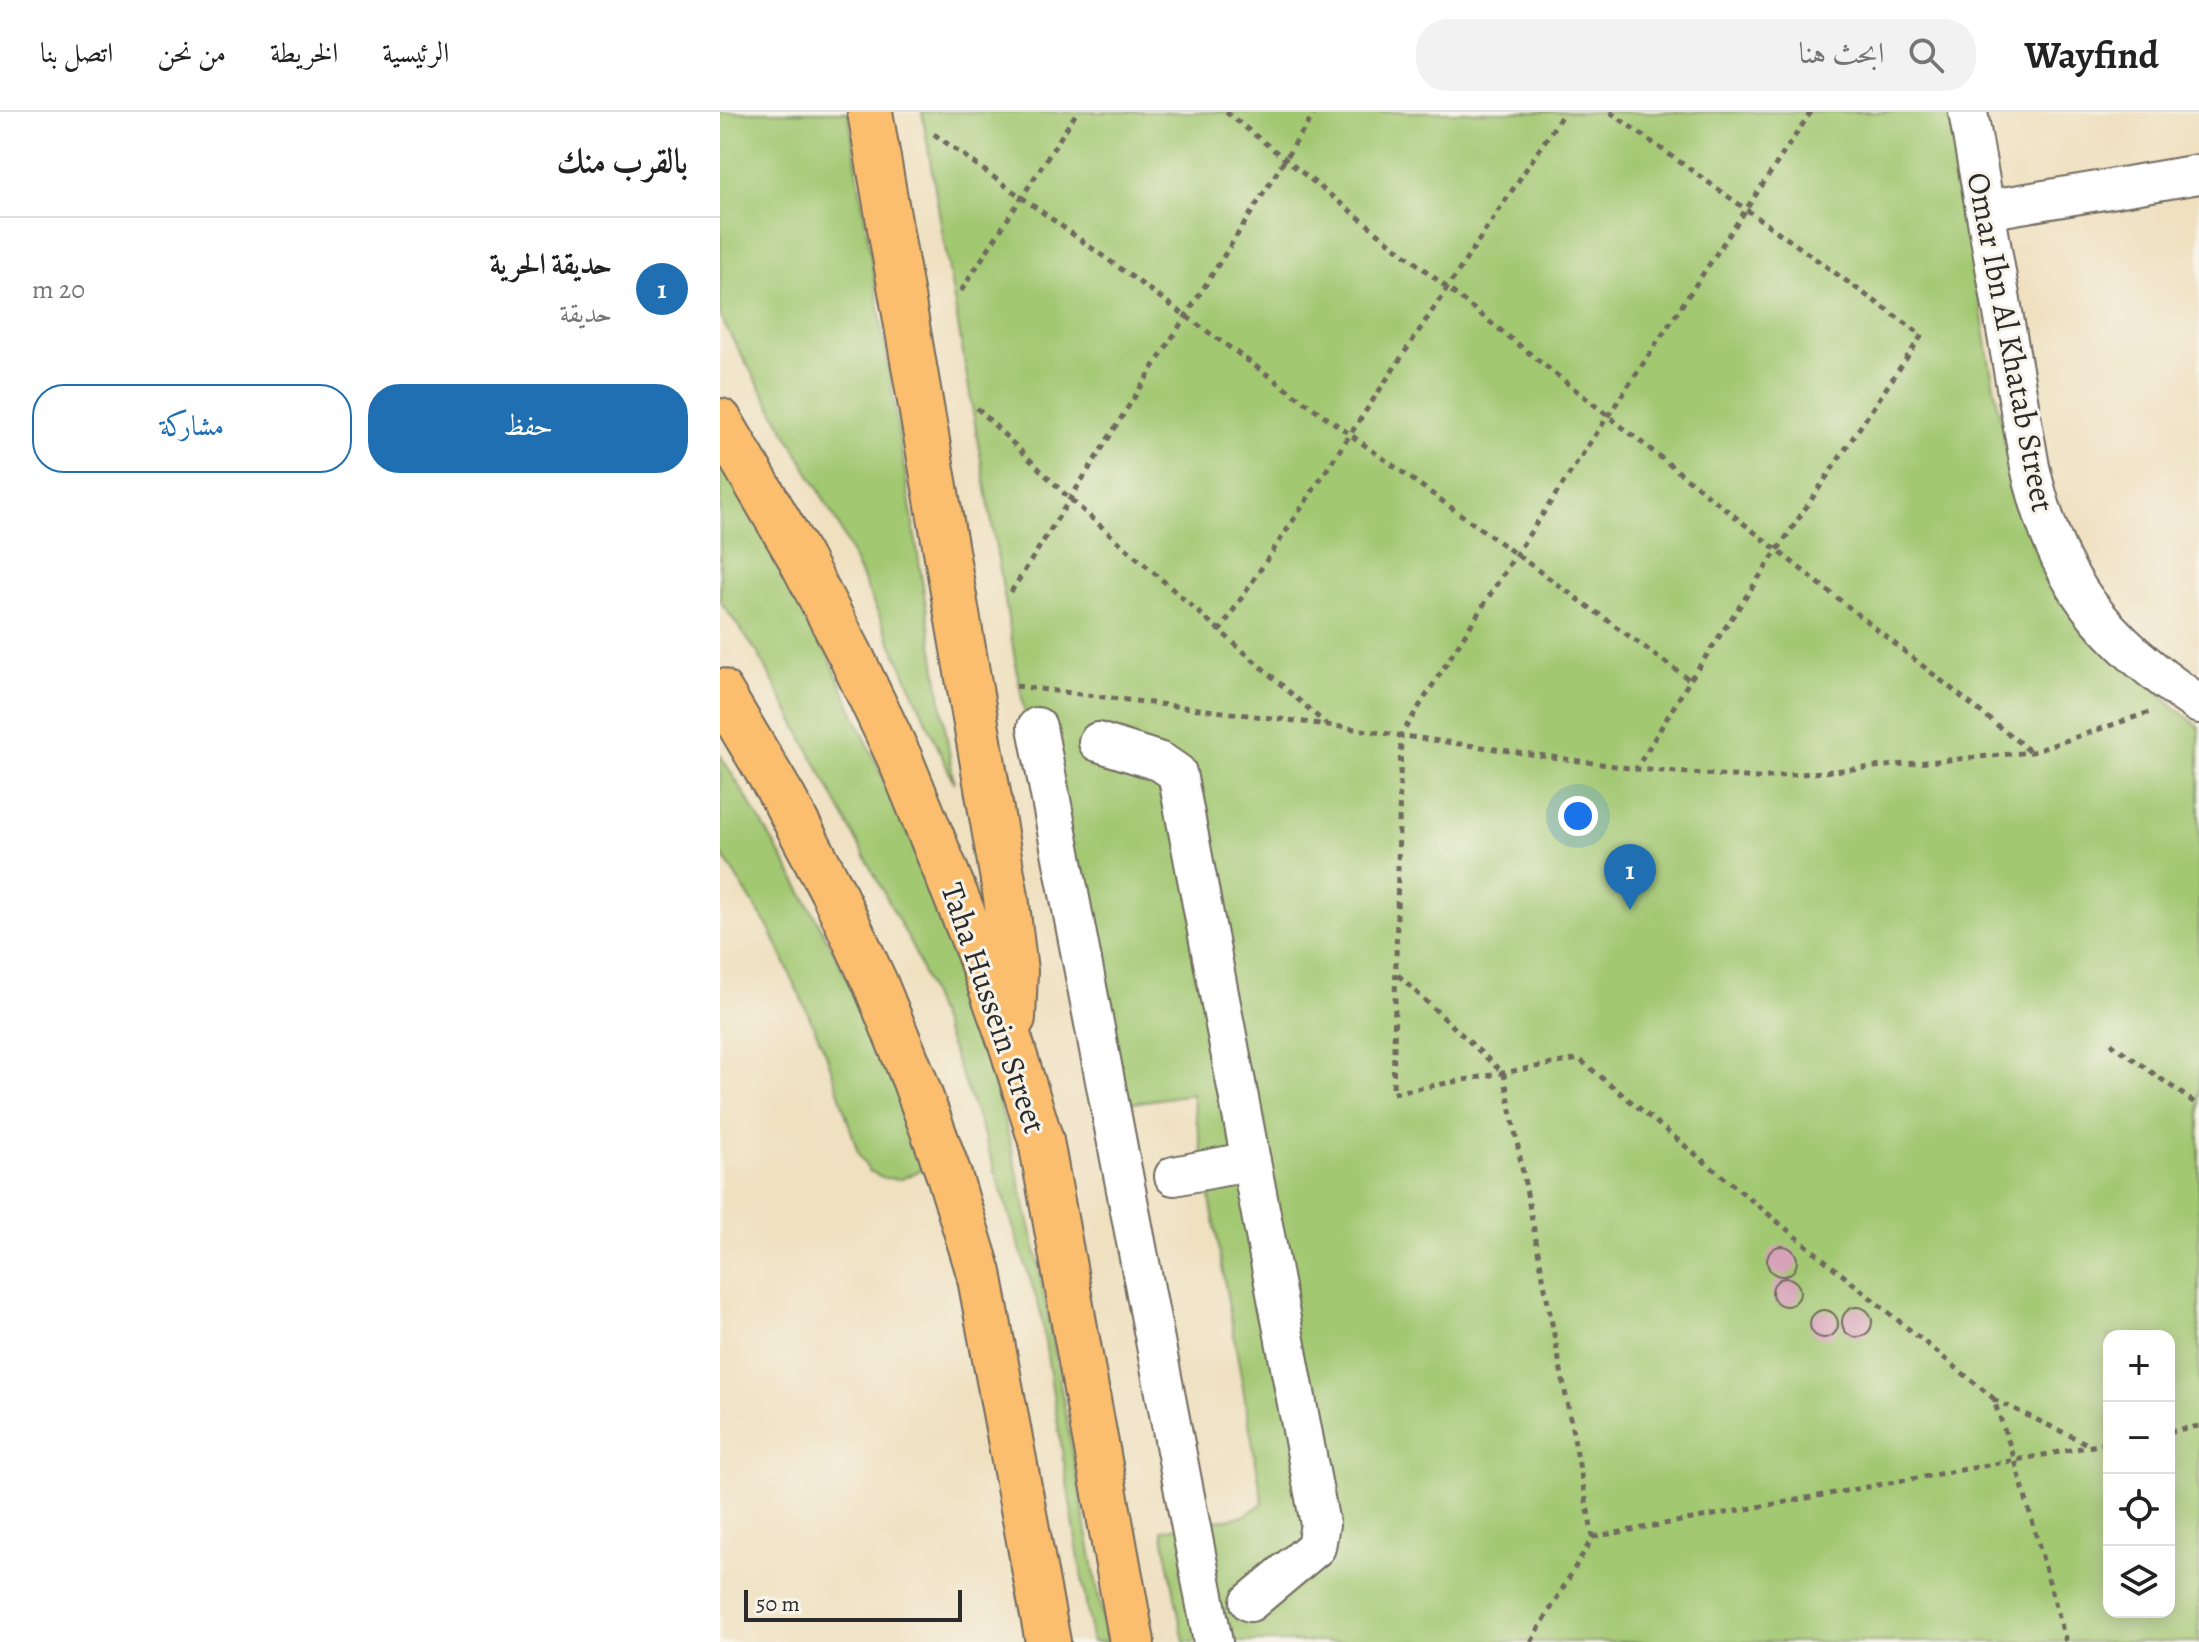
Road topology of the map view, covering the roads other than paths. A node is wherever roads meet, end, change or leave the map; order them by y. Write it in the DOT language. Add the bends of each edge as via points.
graph roads {
  1 [pos="870,112"];
  2 [pos="1968,112"];
  3 [pos="2199,174"];
  4 [pos="1985,210"];
  5 [pos="720,421"];
  6 [pos="720,691"];
  7 [pos="2195,701"];
  8 [pos="1037,727"];
  9 [pos="1098,742"];
  10 [pos="1011,1044"];
  11 [pos="1251,1161"];
  12 [pos="1174,1176"];
  13 [pos="1250,1602"];
  14 [pos="1048,1642"];
  15 [pos="1132,1642"];
  16 [pos="1213,1642"];
  1 -- 10 [label="main road" via="1010,922 1015,971"];
  2 -- 4 [label="street, Omar Ibn Al Khatab Street"];
  3 -- 4 [label="street"];
  4 -- 7 [label="street, Omar Ibn Al Khatab Street" via="2030,467 2057,555 2109,631 2142,664"];
  5 -- 10 [label="main road, Taha Hussein Street" via="799,556 900,759"];
  6 -- 14 [label="main road" via="832,890 949,1175 979,1273"];
  8 -- 16 [label="street"];
  9 -- 11 [label="street" via="1161,762 1177,773"];
  10 -- 15 [label="main road, Taha Hussein Street" via="1041,1141"];
  11 -- 12 [label="street"];
  11 -- 13 [label="street" via="1320,1524 1316,1547"];
}
